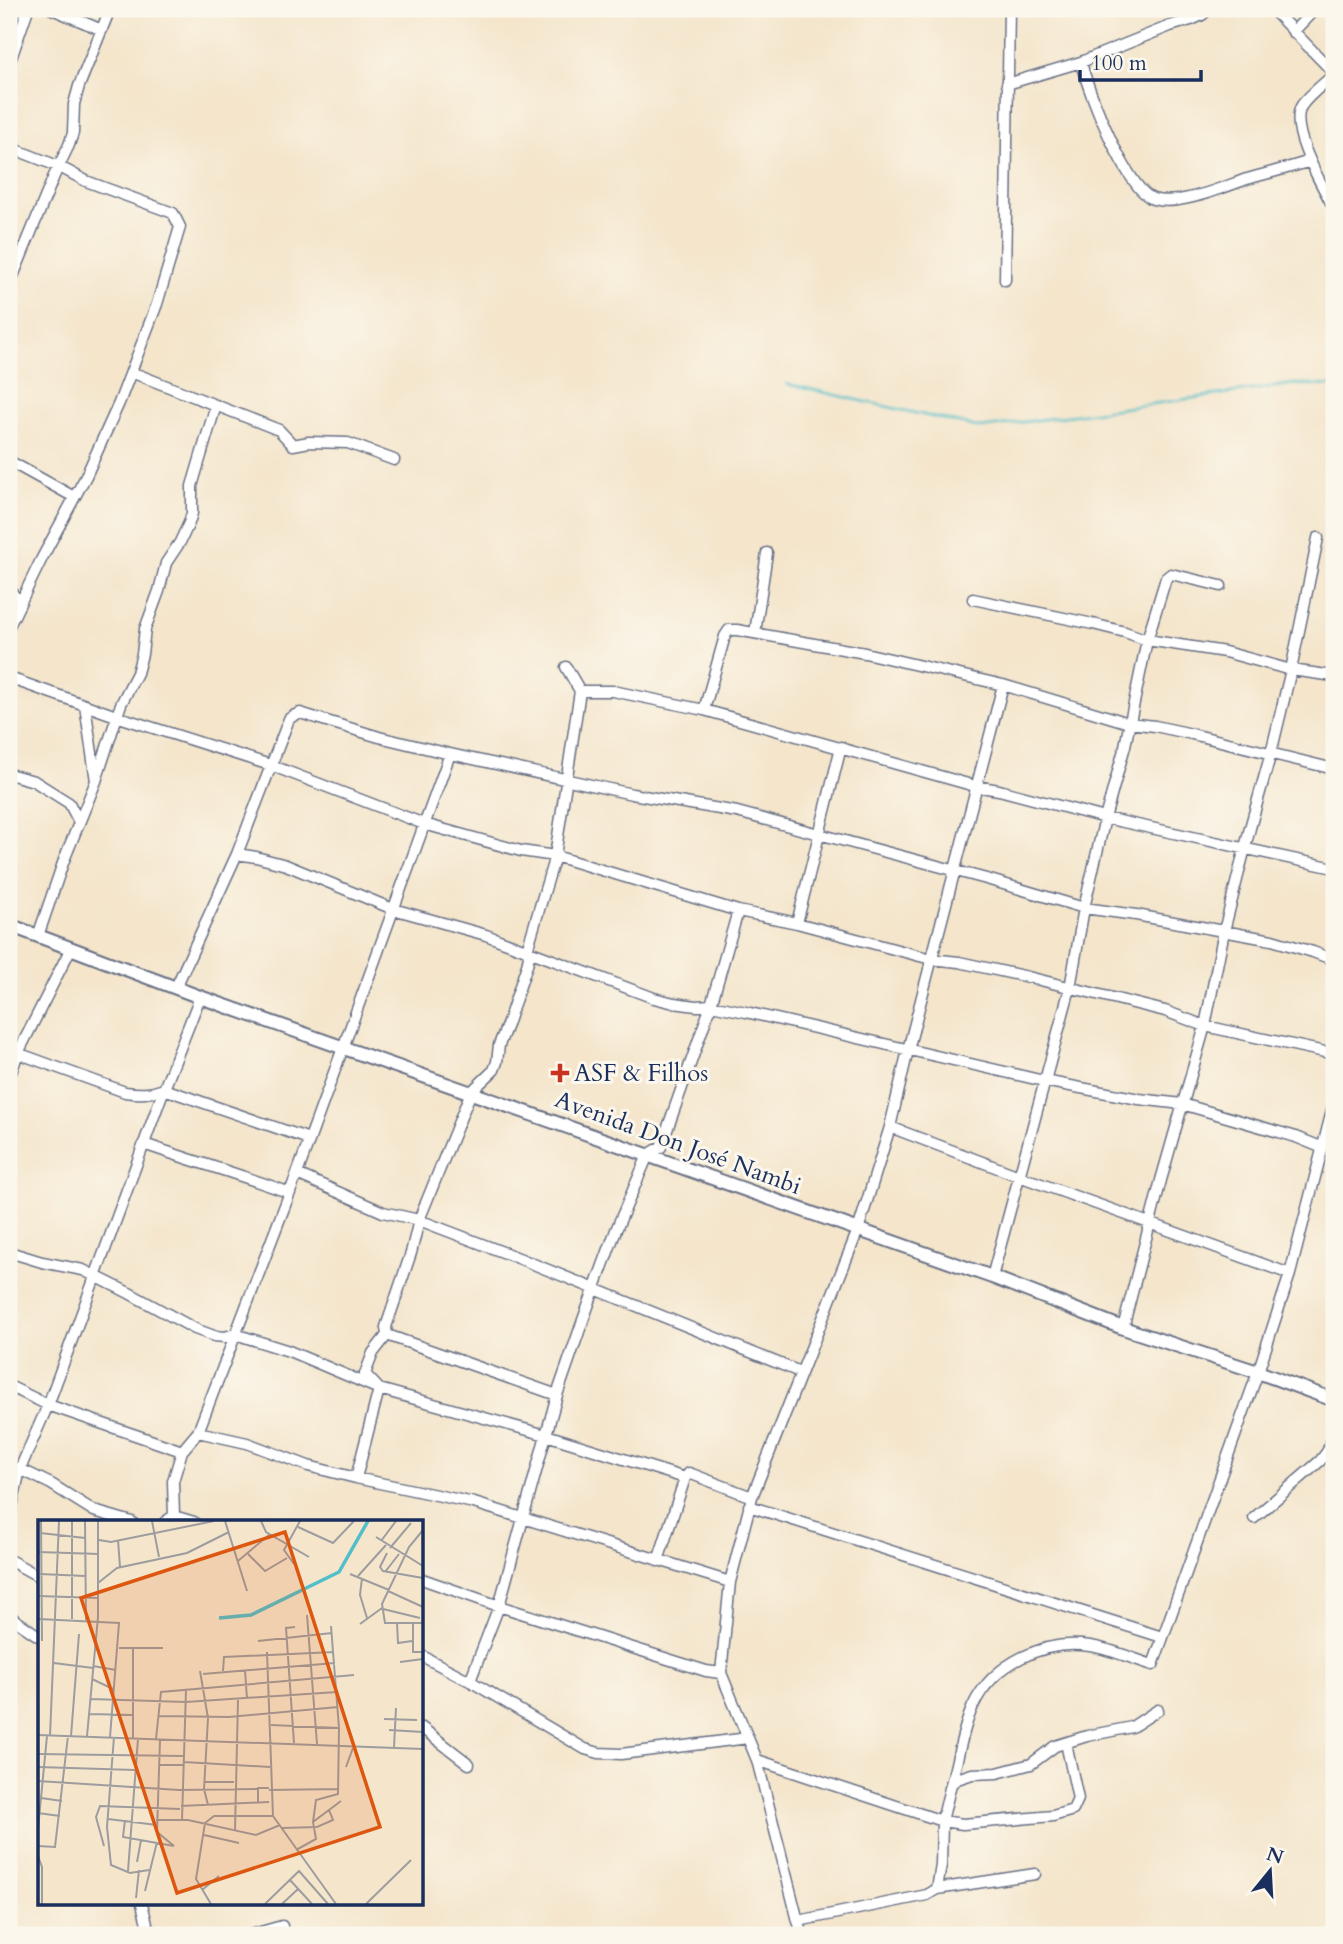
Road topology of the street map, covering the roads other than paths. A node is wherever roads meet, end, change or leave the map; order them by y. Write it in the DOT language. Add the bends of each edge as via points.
graph roads {
  1 [pos="28,9"];
  2 [pos="52,9"];
  3 [pos="110,9"];
  4 [pos="1009,9"];
  5 [pos="1209,9"];
  6 [pos="1272,9"];
  7 [pos="1315,9"];
  8 [pos="102,30"];
  9 [pos="1293,32"];
  10 [pos="1081,62"];
  11 [pos="9,64"];
  12 [pos="1334,74"];
  13 [pos="1007,84"];
  14 [pos="9,147"];
  15 [pos="1310,161"];
  16 [pos="60,167"];
  17 [pos="1334,208"];
  18 [pos="1005,280"];
  19 [pos="9,286"];
  20 [pos="131,372"];
  21 [pos="216,405"];
  22 [pos="394,460"];
  23 [pos="9,461"];
  24 [pos="74,497"];
  25 [pos="1318,538"];
  26 [pos="767,553"];
  27 [pos="1221,586"];
  28 [pos="9,589"];
  29 [pos="973,599"];
  30 [pos="20,603"];
  31 [pos="9,626"];
  32 [pos="755,633"];
  33 [pos="1147,640"];
  34 [pos="566,667"];
  35 [pos="1291,670"];
  36 [pos="1334,676"];
  37 [pos="9,678"];
  38 [pos="1003,685"];
  39 [pos="580,691"];
  40 [pos="85,705"];
  41 [pos="704,710"];
  42 [pos="119,717"];
  43 [pos="1129,723"];
  44 [pos="841,747"];
  45 [pos="1271,753"];
  46 [pos="450,754"];
  47 [pos="270,765"];
  48 [pos="1334,769"];
  49 [pos="9,774"];
  50 [pos="565,778"];
  51 [pos="96,781"];
  52 [pos="975,786"];
  53 [pos="88,800"];
  54 [pos="69,803"];
  55 [pos="1105,818"];
  56 [pos="79,822"];
  57 [pos="424,824"];
  58 [pos="818,834"];
  59 [pos="1245,848"];
  60 [pos="237,854"];
  61 [pos="555,856"];
  62 [pos="1334,868"];
  63 [pos="955,871"];
  64 [pos="1084,908"];
  65 [pos="393,909"];
  66 [pos="738,911"];
  67 [pos="797,923"];
  68 [pos="9,925"];
  69 [pos="1224,931"];
  70 [pos="38,936"];
  71 [pos="71,948"];
  72 [pos="527,950"];
  73 [pos="931,959"];
  74 [pos="1334,960"];
  75 [pos="176,987"];
  76 [pos="1070,988"];
  77 [pos="200,997"];
  78 [pos="711,1005"];
  79 [pos="1205,1026"];
  80 [pos="343,1047"];
  81 [pos="908,1050"];
  82 [pos="13,1051"];
  83 [pos="1334,1054"];
  84 [pos="9,1077"];
  85 [pos="1044,1081"];
  86 [pos="164,1089"];
  87 [pos="471,1092"];
  88 [pos="1334,1102"];
  89 [pos="1182,1104"];
  90 [pos="890,1127"];
  91 [pos="309,1139"];
  92 [pos="144,1144"];
  93 [pos="1323,1148"];
  94 [pos="648,1155"];
  95 [pos="297,1174"];
  96 [pos="1019,1177"];
  97 [pos="290,1193"];
  98 [pos="419,1220"];
  99 [pos="1150,1224"];
  100 [pos="858,1230"];
  101 [pos="9,1252"];
  102 [pos="102,1262"];
  103 [pos="83,1270"];
  104 [pos="1290,1274"];
  105 [pos="96,1276"];
  106 [pos="992,1277"];
  107 [pos="594,1289"];
  108 [pos="1123,1328"];
  109 [pos="235,1334"];
  110 [pos="387,1335"];
  111 [pos="800,1372"];
  112 [pos="1258,1373"];
  113 [pos="9,1386"];
  114 [pos="379,1389"];
  115 [pos="557,1395"];
  116 [pos="1334,1400"];
  117 [pos="48,1405"];
  118 [pos="198,1432"];
  119 [pos="1334,1434"];
  120 [pos="546,1435"];
  121 [pos="182,1451"];
  122 [pos="20,1469"];
  123 [pos="356,1478"];
  124 [pos="685,1478"];
  125 [pos="11,1495"];
  126 [pos="751,1501"];
  127 [pos="1254,1518"];
  128 [pos="170,1519"];
  129 [pos="522,1519"];
  130 [pos="125,1520"];
  131 [pos="9,1521"];
  132 [pos="9,1560"];
  133 [pos="658,1561"];
  134 [pos="38,1576"];
  135 [pos="424,1580"];
  136 [pos="730,1582"];
  137 [pos="499,1606"];
  138 [pos="9,1616"];
  139 [pos="38,1636"];
  140 [pos="1162,1637"];
  141 [pos="424,1657"];
  142 [pos="721,1673"];
  143 [pos="470,1681"];
  144 [pos="1158,1710"];
  145 [pos="424,1730"];
  146 [pos="748,1738"];
  147 [pos="1066,1743"];
  148 [pos="757,1760"];
  149 [pos="469,1764"];
  150 [pos="951,1784"];
  151 [pos="942,1821"];
  152 [pos="1035,1874"];
  153 [pos="937,1889"];
  154 [pos="143,1906"];
  155 [pos="798,1921"];
  156 [pos="282,1926"];
  157 [pos="150,1935"];
  158 [pos="250,1935"];
  159 [pos="803,1935"];
  1 -- 11 [label="street"];
  2 -- 8 [label="street"];
  3 -- 8 [label="street"];
  4 -- 13 [label="street"];
  5 -- 10 [label="street"];
  6 -- 9 [label="street"];
  7 -- 9 [label="street"];
  8 -- 16 [label="street" via="79,86 73,133"];
  9 -- 12 [label="street"];
  10 -- 13 [label="street"];
  10 -- 15 [label="street" via="1114,148 1149,198 1196,197"];
  12 -- 15 [label="street" via="1302,104 1298,114"];
  13 -- 18 [label="street"];
  14 -- 16 [label="street"];
  15 -- 17 [label="street"];
  16 -- 19 [label="street"];
  16 -- 20 [label="street" via="173,213 178,221 157,304"];
  20 -- 21 [label="street"];
  20 -- 24 [label="street"];
  21 -- 22 [label="street" via="279,430 293,445 340,442"];
  21 -- 42 [label="street" via="192,486 192,513 166,563 137,673"];
  23 -- 24 [label="street"];
  24 -- 30 [label="street"];
  25 -- 35 [label="street"];
  26 -- 32 [label="street"];
  27 -- 33 [label="street" via="1171,574"];
  28 -- 30 [label="street"];
  29 -- 33 [label="street"];
  30 -- 31 [label="street"];
  32 -- 38 [label="street"];
  32 -- 41 [label="street" via="729,630 724,636"];
  33 -- 35 [label="street" via="1224,652"];
  33 -- 43 [label="street"];
  34 -- 39 [label="street"];
  35 -- 36 [label="street"];
  35 -- 45 [label="street"];
  37 -- 40 [label="street"];
  38 -- 43 [label="street"];
  38 -- 52 [label="street"];
  39 -- 41 [label="street" via="612,691"];
  39 -- 50 [label="street"];
  40 -- 42 [label="street"];
  40 -- 51 [label="street"];
  41 -- 44 [label="street"];
  42 -- 47 [label="street"];
  42 -- 51 [label="street"];
  43 -- 45 [label="street"];
  43 -- 55 [label="street"];
  44 -- 52 [label="street"];
  44 -- 58 [label="street"];
  45 -- 48 [label="street"];
  45 -- 59 [label="street"];
  46 -- 47 [label="street" via="300,713 289,719"];
  46 -- 50 [label="street"];
  46 -- 57 [label="street"];
  47 -- 57 [label="street"];
  47 -- 60 [label="street"];
  49 -- 54 [label="street" via="34,781"];
  50 -- 58 [label="street" via="737,812"];
  50 -- 61 [label="street"];
  51 -- 53 [label="street"];
  52 -- 55 [label="street"];
  52 -- 63 [label="street"];
  53 -- 54 [label="street"];
  53 -- 56 [label="street"];
  54 -- 56 [label="street"];
  55 -- 59 [label="street"];
  55 -- 64 [label="street"];
  56 -- 70 [label="street"];
  57 -- 61 [label="street"];
  57 -- 65 [label="street"];
  58 -- 63 [label="street"];
  58 -- 67 [label="street"];
  59 -- 62 [label="street"];
  59 -- 69 [label="street"];
  60 -- 65 [label="street" via="286,865"];
  60 -- 75 [label="street"];
  61 -- 66 [label="street"];
  61 -- 72 [label="street"];
  63 -- 64 [label="street"];
  63 -- 73 [label="street"];
  64 -- 69 [label="street"];
  64 -- 76 [label="street"];
  65 -- 72 [label="street"];
  65 -- 80 [label="street"];
  66 -- 67 [label="street"];
  66 -- 78 [label="street"];
  67 -- 73 [label="street"];
  68 -- 70 [label="street, Avenida Don José Nambi"];
  69 -- 74 [label="street" via="1272,940"];
  69 -- 79 [label="street"];
  70 -- 71 [label="street, Avenida Don José Nambi"];
  71 -- 75 [label="street, Avenida Don José Nambi"];
  71 -- 82 [label="street"];
  72 -- 78 [label="street" via="654,999"];
  72 -- 87 [label="street" via="527,965 494,1070"];
  73 -- 76 [label="street"];
  73 -- 81 [label="street"];
  75 -- 77 [label="street, Avenida Don José Nambi"];
  76 -- 79 [label="street" via="1165,1011"];
  76 -- 85 [label="street"];
  77 -- 80 [label="street, Avenida Don José Nambi"];
  77 -- 86 [label="street"];
  78 -- 81 [label="street"];
  78 -- 94 [label="street" via="661,1147"];
  79 -- 83 [label="street"];
  79 -- 89 [label="street"];
  80 -- 87 [label="street, Avenida Don José Nambi"];
  80 -- 91 [label="street"];
  81 -- 85 [label="street"];
  81 -- 90 [label="street"];
  82 -- 84 [label="street"];
  82 -- 86 [label="street" via="125,1091 143,1094"];
  85 -- 89 [label="street"];
  85 -- 96 [label="street"];
  86 -- 91 [label="street"];
  86 -- 92 [label="street"];
  87 -- 94 [label="street, Avenida Don José Nambi"];
  87 -- 98 [label="street"];
  88 -- 93 [label="street"];
  89 -- 93 [label="street"];
  89 -- 99 [label="street"];
  90 -- 96 [label="street"];
  90 -- 100 [label="street"];
  91 -- 95 [label="street"];
  92 -- 97 [label="street"];
  92 -- 102 [label="street"];
  93 -- 104 [label="street"];
  94 -- 100 [label="street, Avenida Don José Nambi"];
  94 -- 107 [label="street"];
  95 -- 97 [label="street"];
  95 -- 98 [label="street" via="383,1212"];
  96 -- 99 [label="street"];
  96 -- 106 [label="street"];
  97 -- 109 [label="street"];
  98 -- 107 [label="street"];
  98 -- 110 [label="street"];
  99 -- 104 [label="street"];
  99 -- 108 [label="street"];
  100 -- 106 [label="street, Avenida Don José Nambi"];
  100 -- 111 [label="street"];
  101 -- 103 [label="street"];
  102 -- 103 [label="street"];
  102 -- 105 [label="street"];
  103 -- 105 [label="street"];
  104 -- 112 [label="street"];
  105 -- 109 [label="street" via="195,1329 214,1336"];
  105 -- 117 [label="street"];
  106 -- 108 [label="street, Avenida Don José Nambi"];
  107 -- 111 [label="street"];
  107 -- 115 [label="street"];
  108 -- 112 [label="street, Avenida Don José Nambi"];
  109 -- 114 [label="street"];
  109 -- 118 [label="street"];
  110 -- 114 [label="street" via="365,1374"];
  110 -- 115 [label="street"];
  111 -- 126 [label="street"];
  112 -- 116 [label="street, Avenida Don José Nambi"];
  112 -- 140 [label="street"];
  113 -- 117 [label="street"];
  114 -- 120 [label="street"];
  114 -- 123 [label="street"];
  115 -- 120 [label="street"];
  117 -- 121 [label="street"];
  117 -- 122 [label="street"];
  118 -- 121 [label="street"];
  118 -- 123 [label="street"];
  119 -- 127 [label="street" via="1320,1461"];
  120 -- 124 [label="street"];
  120 -- 129 [label="street"];
  121 -- 128 [label="street" via="173,1481"];
  122 -- 125 [label="street"];
  122 -- 130 [label="street" via="94,1511"];
  123 -- 129 [label="street" via="474,1503"];
  124 -- 126 [label="street" via="689,1473"];
  124 -- 133 [label="street"];
  125 -- 131 [label="street"];
  126 -- 136 [label="street"];
  126 -- 140 [label="street"];
  129 -- 133 [label="street"];
  129 -- 137 [label="street"];
  132 -- 134 [label="street"];
  133 -- 136 [label="street"];
  135 -- 137 [label="street"];
  136 -- 142 [label="street"];
  137 -- 142 [label="street"];
  137 -- 143 [label="street"];
  138 -- 139 [label="street"];
  140 -- 150 [label="street" via="1153,1665 1093,1646 1066,1644 1049,1646 1013,1662 993,1678 973,1706"];
  141 -- 143 [label="street"];
  142 -- 146 [label="street"];
  143 -- 146 [label="street" via="598,1753"];
  144 -- 147 [label="street" via="1132,1727"];
  145 -- 149 [label="street"];
  146 -- 148 [label="street"];
  147 -- 150 [label="street" via="1031,1764 972,1774"];
  147 -- 151 [label="street" via="1078,1799 1073,1810 976,1823"];
  148 -- 151 [label="street"];
  148 -- 155 [label="street"];
  150 -- 151 [label="street"];
  151 -- 153 [label="street"];
  152 -- 153 [label="street"];
  153 -- 155 [label="street" via="927,1895"];
  154 -- 157 [label="street"];
  155 -- 159 [label="street"];
  156 -- 158 [label="street"];
}
